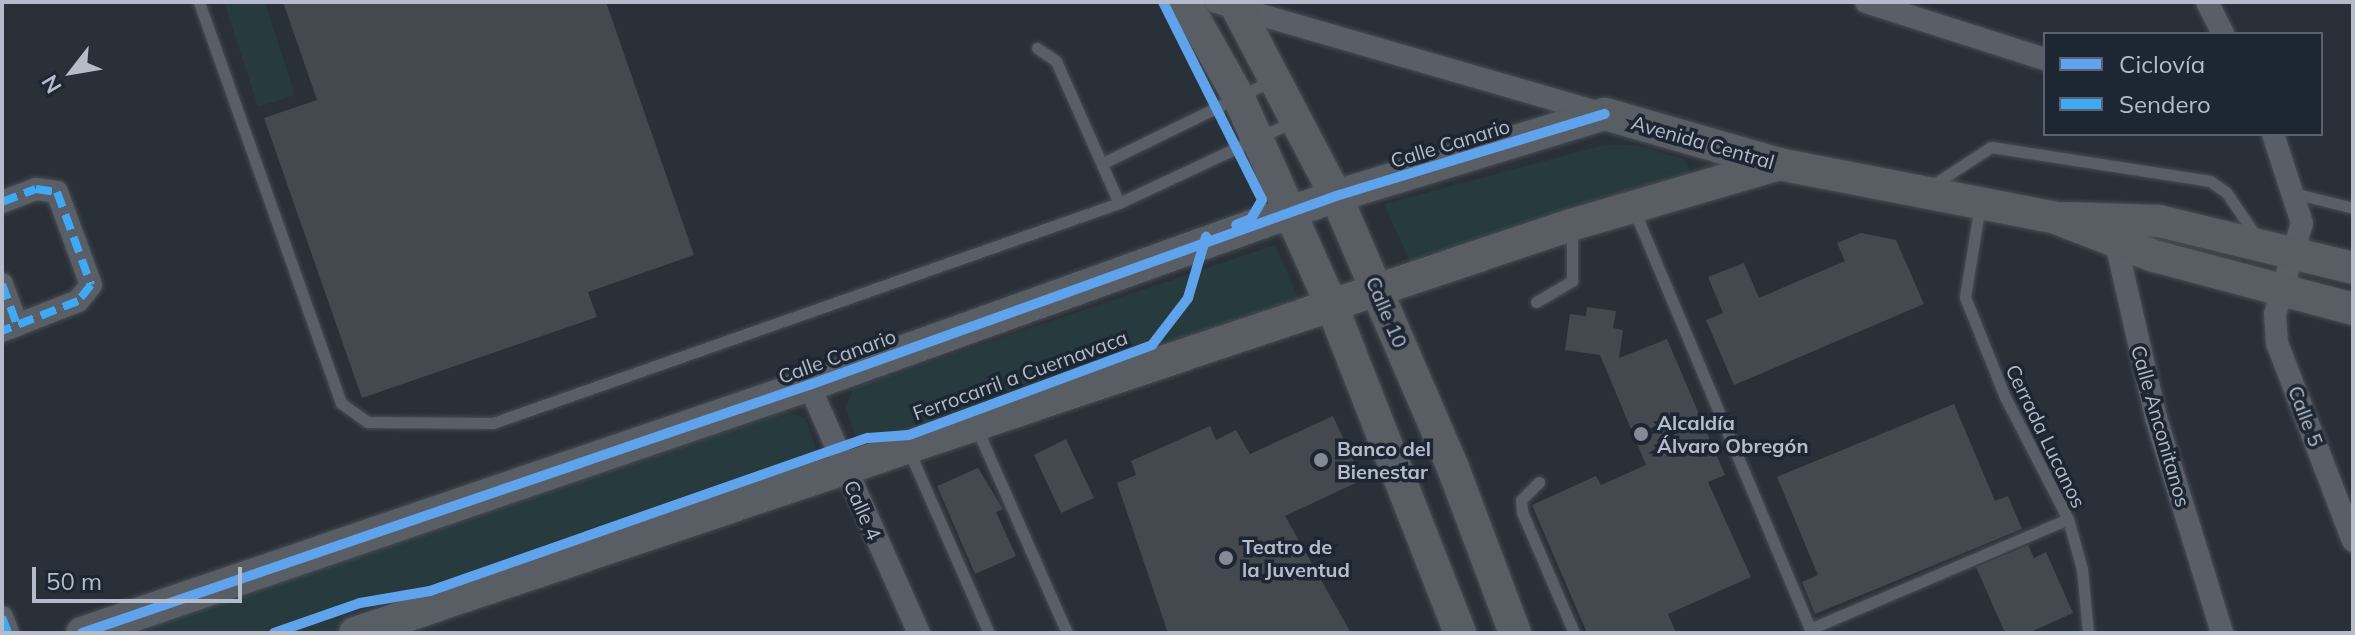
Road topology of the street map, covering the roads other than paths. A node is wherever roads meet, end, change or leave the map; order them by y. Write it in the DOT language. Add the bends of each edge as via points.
graph roads {
  1 [pos="199,2"];
  2 [pos="1185,2"];
  3 [pos="2207,2"];
  4 [pos="1882,3"];
  5 [pos="1229,4"];
  6 [pos="2222,32"];
  7 [pos="1037,48"];
  8 [pos="2043,58"];
  9 [pos="1277,78"];
  10 [pos="1238,96"];
  11 [pos="1605,114"];
  12 [pos="1298,119"];
  13 [pos="2274,136"];
  14 [pos="1257,138"];
  15 [pos="1103,163"];
  16 [pos="1779,164"];
  17 [pos="1928,188"];
  18 [pos="2297,194"];
  19 [pos="1336,196"];
  20 [pos="1981,201"];
  21 [pos="2,202"];
  22 [pos="1119,203"];
  23 [pos="1633,206"];
  24 [pos="2353,208"];
  25 [pos="1291,212"];
  26 [pos="1571,225"];
  27 [pos="2113,229"];
  28 [pos="2261,243"];
  29 [pos="2296,251"];
  30 [pos="2353,268"];
  31 [pos="2,284"];
  32 [pos="1378,289"];
  33 [pos="2282,289"];
  34 [pos="1536,302"];
  35 [pos="1332,306"];
  36 [pos="2353,309"];
  37 [pos="10,328"];
  38 [pos="809,385"];
  39 [pos="976,427"];
  40 [pos="909,451"];
  41 [pos="845,471"];
  42 [pos="1539,482"];
  43 [pos="2344,494"];
  44 [pos="2068,519"];
  45 [pos="2353,541"];
  46 [pos="2,617"];
  47 [pos="8,633"];
  48 [pos="82,633"];
  49 [pos="355,633"];
  50 [pos="919,633"];
  51 [pos="989,633"];
  52 [pos="1067,633"];
  53 [pos="1460,633"];
  54 [pos="1515,633"];
  55 [pos="1574,633"];
  56 [pos="2088,633"];
  57 [pos="2222,633"];
  1 -- 22 [label="lane" via="341,403 367,422 493,423"];
  2 -- 10 [label="street"];
  3 -- 6 [label="street"];
  4 -- 8 [label="street"];
  5 -- 9 [label="street, Calle 10"];
  5 -- 11 [label="street, Avenida Central"];
  7 -- 15 [label="lane" via="1056,61"];
  9 -- 10 [label="lane"];
  9 -- 12 [label="street, Calle 10"];
  10 -- 14 [label="street"];
  10 -- 15 [label="lane"];
  11 -- 16 [label="street, Avenida Central"];
  11 -- 19 [label="street, Calle Canario"];
  12 -- 14 [label="lane"];
  12 -- 19 [label="street, Calle 10"];
  13 -- 18 [label="street, Calle 5"];
  14 -- 22 [label="lane"];
  14 -- 25 [label="street"];
  15 -- 22 [label="lane"];
  16 -- 17 [label="street, Avenida Central"];
  16 -- 23 [label="street"];
  17 -- 20 [label="street, Avenida Central"];
  17 -- 28 [label="lane" via="1991,147 2210,181 2226,192"];
  18 -- 24 [label="lane"];
  18 -- 29 [label="street, Calle 5" via="2302,223"];
  19 -- 25 [label="street, Calle Canario"];
  19 -- 32 [label="street, Calle 10"];
  20 -- 27 [label="street, Avenida Central"];
  20 -- 44 [label="lane, Cerrada Lucanos" via="1967,257 1965,297 1981,342"];
  21 -- 37 [label="street" via="36,189 57,192 91,285 78,301"];
  23 -- 26 [label="street"];
  23 -- 44 [label="lane" via="1810,629"];
  25 -- 35 [label="street"];
  25 -- 38 [label="street, Calle Canario"];
  26 -- 32 [label="street"];
  26 -- 34 [label="lane" via="1572,281"];
  27 -- 28 [label="street, Avenida Central"];
  27 -- 33 [label="street, Avenida Central"];
  27 -- 57 [label="street, Calle Anconitanos" via="2156,418"];
  28 -- 29 [label="street, Avenida Central"];
  29 -- 30 [label="street, Avenida Central"];
  29 -- 33 [label="street, Calle 5"];
  31 -- 37 [label="street"];
  32 -- 35 [label="street"];
  32 -- 54 [label="street, Calle 10"];
  33 -- 36 [label="street, Avenida Central"];
  33 -- 43 [label="street, Calle 5" via="2275,314 2277,343"];
  35 -- 39 [label="street"];
  35 -- 53 [label="street"];
  38 -- 41 [label="street, Calle 4"];
  38 -- 48 [label="street, Calle Canario"];
  39 -- 40 [label="street"];
  39 -- 52 [label="lane"];
  40 -- 41 [label="street"];
  40 -- 51 [label="lane"];
  41 -- 49 [label="street"];
  41 -- 50 [label="street, Calle 4"];
  42 -- 55 [label="lane" via="1521,500 1522,512"];
  43 -- 45 [label="street, Calle 5"];
  44 -- 56 [label="lane, Cerrada Lucanos" via="2082,569"];
  46 -- 47 [label="street"];
}
